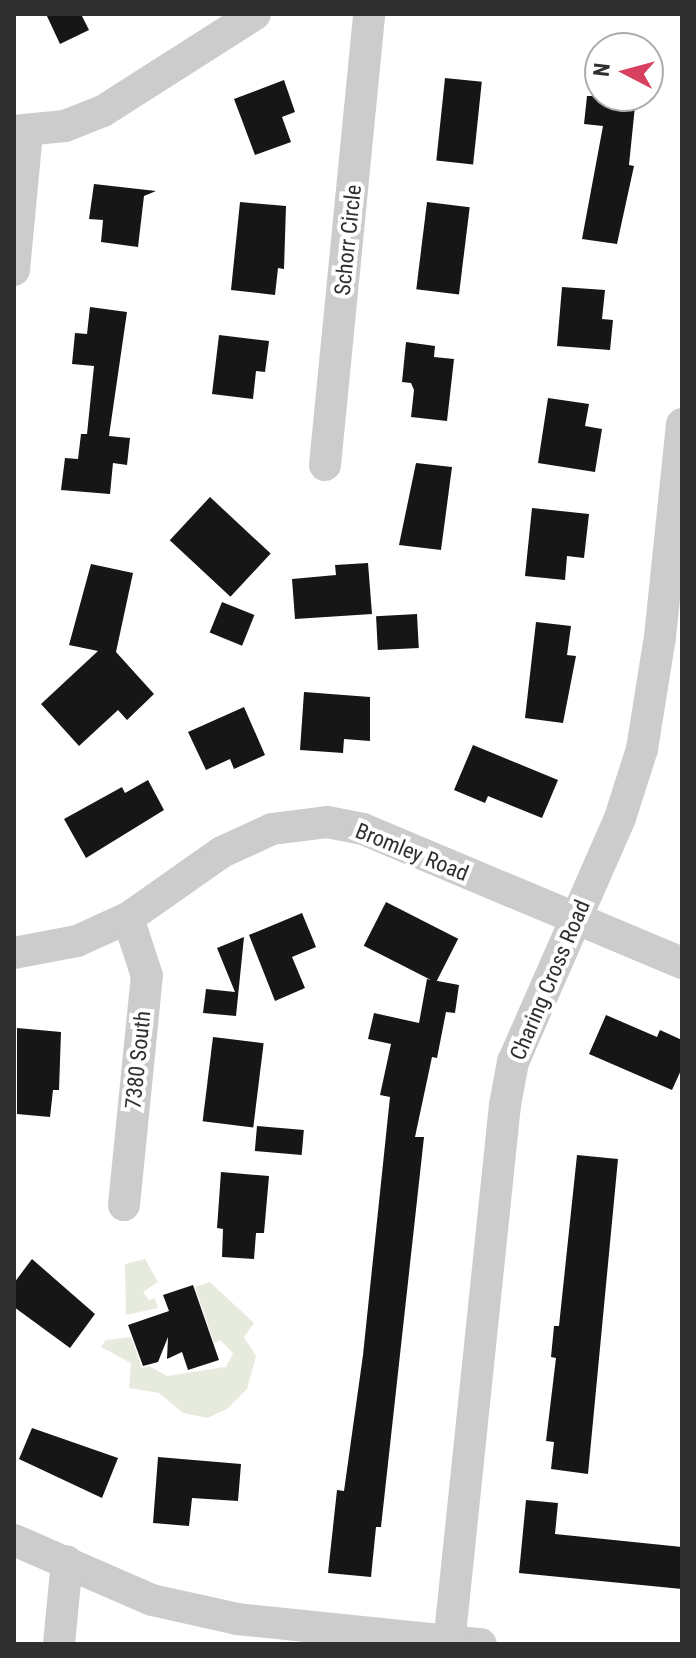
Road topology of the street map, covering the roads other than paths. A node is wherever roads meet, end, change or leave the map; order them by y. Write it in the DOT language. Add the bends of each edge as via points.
graph roads {
  1 [pos="255,14"];
  2 [pos="369,14"];
  3 [pos="20,132"];
  4 [pos="14,270"];
  5 [pos="682,424"];
  6 [pos="325,465"];
  7 [pos="671,638"];
  8 [pos="128,918"];
  9 [pos="576,919"];
  10 [pos="14,953"];
  11 [pos="682,963"];
  12 [pos="124,1205"];
  13 [pos="14,1540"];
  14 [pos="67,1561"];
  15 [pos="460,1643"];
  16 [pos="59,1644"];
  1 -- 3 [label="street" via="103,111 65,126"];
  2 -- 6 [label="street, Schorr Circle"];
  3 -- 4 [label="street"];
  5 -- 7 [label="street, Charing Cross Road"];
  7 -- 9 [label="street, Charing Cross Road" via="642,749"];
  8 -- 9 [label="street, Bromley Road" via="222,852 272,829 327,822 363,829"];
  8 -- 10 [label="street, Bromley Road" via="77,941"];
  8 -- 12 [label="street, 7380 South" via="147,976"];
  9 -- 11 [label="street, Bromley Road"];
  9 -- 15 [label="street, Charing Cross Road" via="523,1036 505,1105"];
  13 -- 14 [label="street"];
  14 -- 15 [label="street" via="152,1600 237,1619"];
  14 -- 16 [label="street"];
}
